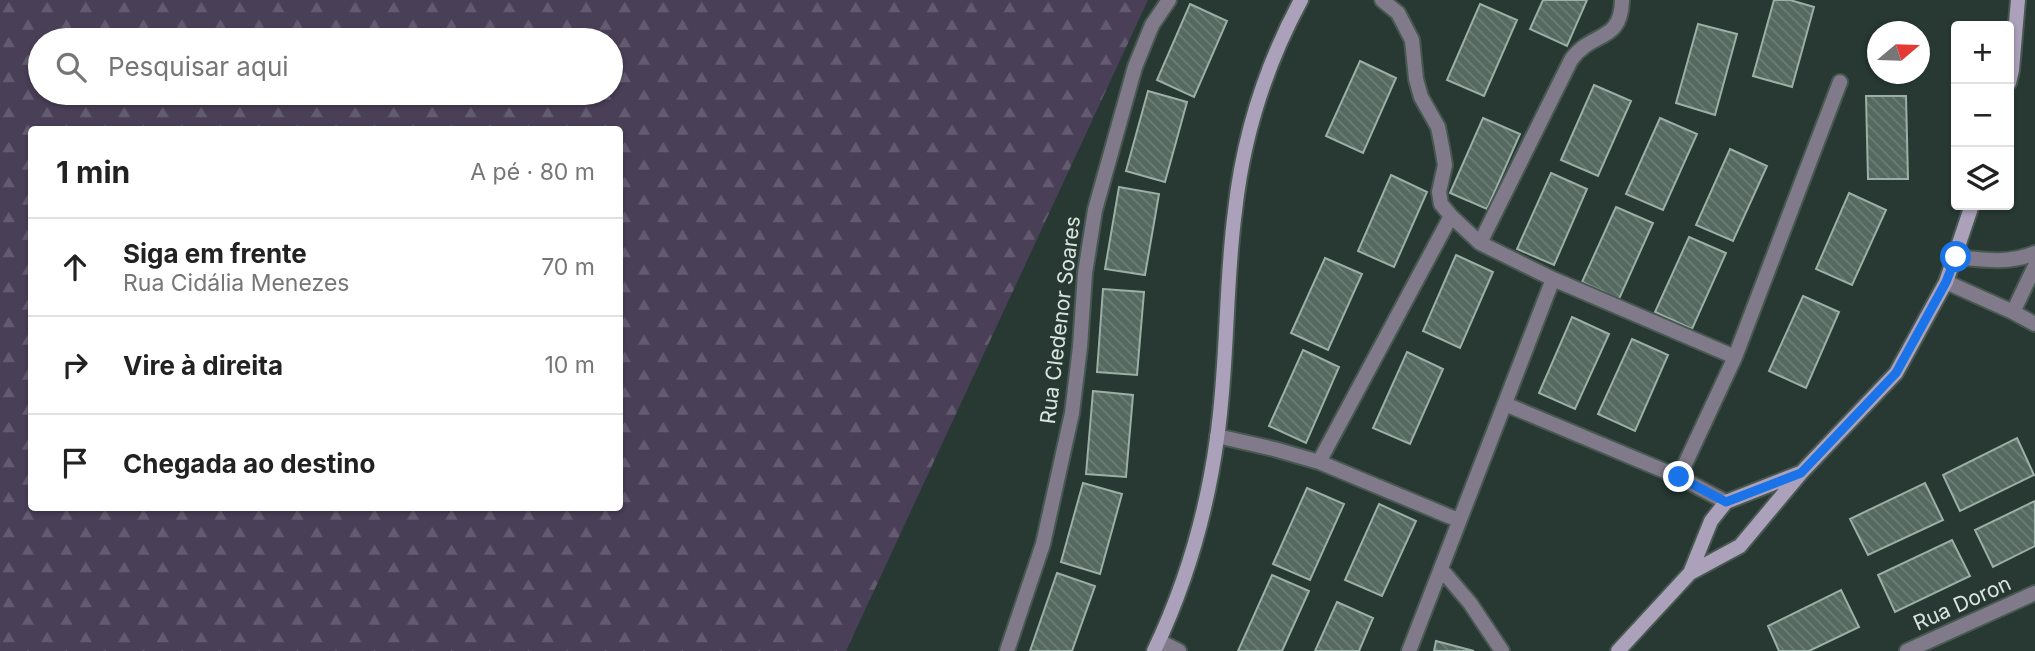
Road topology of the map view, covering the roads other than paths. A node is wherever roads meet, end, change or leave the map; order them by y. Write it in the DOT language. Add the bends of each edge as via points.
graph roads {
  1 [pos="1169,0"];
  2 [pos="1301,0"];
  3 [pos="1382,0"];
  4 [pos="1622,0"];
  5 [pos="2018,0"];
  6 [pos="2014,47"];
  7 [pos="1840,82"];
  8 [pos="1970,210"];
  9 [pos="1451,216"];
  10 [pos="1480,243"];
  11 [pos="2035,253"];
  12 [pos="1956,257"];
  13 [pos="2035,266"];
  14 [pos="1553,279"];
  15 [pos="1946,282"];
  16 [pos="2013,312"];
  17 [pos="2035,324"];
  18 [pos="1735,357"];
  19 [pos="1505,404"];
  20 [pos="1217,436"];
  21 [pos="1319,462"];
  22 [pos="1801,473"];
  23 [pos="1679,477"];
  24 [pos="1726,502"];
  25 [pos="1458,520"];
  26 [pos="1441,569"];
  27 [pos="1690,573"];
  28 [pos="2035,593"];
  29 [pos="1157,646"];
  30 [pos="1007,651"];
  31 [pos="1179,651"];
  32 [pos="1409,651"];
  33 [pos="1502,651"];
  34 [pos="1618,651"];
  35 [pos="1907,651"];
  1 -- 30 [label="street, Rua Cledenor Soares" via="1152,25 1135,67 1095,210 1072,412 1044,544"];
  2 -- 20 [label="street" via="1287,26 1245,145 1234,211"];
  3 -- 9 [label="street" via="1398,13 1412,40 1421,97 1438,127 1442,147 1441,204"];
  4 -- 10 [label="street" via="1619,22 1571,60"];
  5 -- 6 [label="street"];
  7 -- 18 [label="street"];
  8 -- 12 [label="street"];
  9 -- 10 [label="street"];
  9 -- 21 [label="street"];
  10 -- 14 [label="street"];
  11 -- 12 [label="street" via="1997,262"];
  12 -- 15 [label="street"];
  13 -- 16 [label="street"];
  14 -- 18 [label="street"];
  14 -- 19 [label="street"];
  15 -- 16 [label="street"];
  15 -- 22 [label="street" via="1896,373"];
  16 -- 17 [label="street"];
  18 -- 23 [label="street"];
  19 -- 23 [label="street"];
  19 -- 25 [label="street"];
  20 -- 21 [label="street"];
  20 -- 29 [label="street" via="1191,557"];
  21 -- 25 [label="street"];
  22 -- 24 [label="street"];
  22 -- 27 [label="street" via="1740,546"];
  23 -- 24 [label="street"];
  24 -- 27 [label="street" via="1711,521"];
  25 -- 26 [label="street"];
  26 -- 32 [label="street"];
  26 -- 33 [label="street"];
  27 -- 34 [label="street"];
  28 -- 35 [label="street, Rua Doron"];
  29 -- 31 [label="street"];
}
